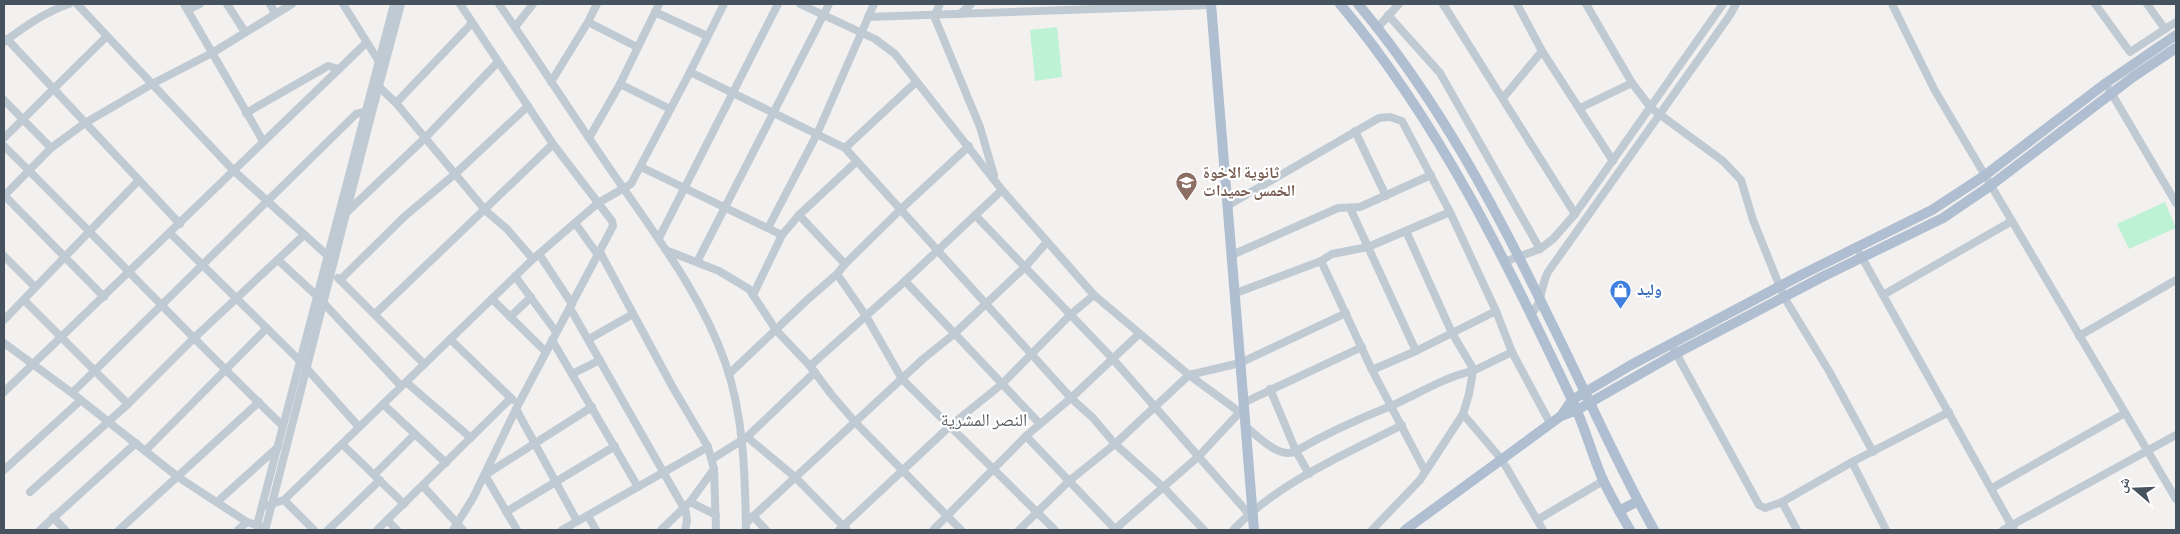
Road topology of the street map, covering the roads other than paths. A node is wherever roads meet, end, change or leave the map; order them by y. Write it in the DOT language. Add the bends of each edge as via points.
graph roads {
  1 [pos="69,4"];
  2 [pos="77,4"];
  3 [pos="200,4"];
  4 [pos="227,4"];
  5 [pos="270,4"];
  6 [pos="292,4"];
  7 [pos="343,4"];
  8 [pos="394,4"];
  9 [pos="401,4"];
  10 [pos="460,4"];
  11 [pos="499,4"];
  12 [pos="533,4"];
  13 [pos="597,4"];
  14 [pos="659,4"];
  15 [pos="724,4"];
  16 [pos="778,4"];
  17 [pos="800,4"];
  18 [pos="829,4"];
  19 [pos="874,4"];
  20 [pos="940,4"];
  21 [pos="971,4"];
  22 [pos="1211,4"];
  23 [pos="1340,4"];
  24 [pos="1358,4"];
  25 [pos="1399,4"];
  26 [pos="1443,4"];
  27 [pos="1518,4"];
  28 [pos="1586,4"];
  29 [pos="1723,4"];
  30 [pos="1736,4"];
  31 [pos="1892,4"];
  32 [pos="2095,4"];
  33 [pos="2148,4"];
  34 [pos="1110,6"];
  35 [pos="186,7"];
  36 [pos="655,12"];
  37 [pos="275,13"];
  38 [pos="960,14"];
  39 [pos="823,15"];
  40 [pos="934,16"];
  41 [pos="1388,16"];
  42 [pos="868,17"];
  43 [pos="588,22"];
  44 [pos="2176,22"];
  45 [pos="472,23"];
  46 [pos="515,27"];
  47 [pos="1378,27"];
  48 [pos="2165,29"];
  49 [pos="245,32"];
  50 [pos="862,32"];
  51 [pos="2176,35"];
  52 [pos="707,36"];
  53 [pos="106,37"];
  54 [pos="5,40"];
  55 [pos="366,43"];
  56 [pos="637,47"];
  57 [pos="2176,48"];
  58 [pos="1542,51"];
  59 [pos="212,53"];
  60 [pos="378,60"];
  61 [pos="498,62"];
  62 [pos="339,69"];
  63 [pos="690,72"];
  64 [pos="372,81"];
  65 [pos="552,82"];
  66 [pos="916,82"];
  67 [pos="1632,82"];
  68 [pos="2106,83"];
  69 [pos="152,84"];
  70 [pos="620,84"];
  71 [pos="380,86"];
  72 [pos="52,89"];
  73 [pos="2111,93"];
  74 [pos="732,94"];
  75 [pos="1503,98"];
  76 [pos="4,100"];
  77 [pos="396,103"];
  78 [pos="528,106"];
  79 [pos="1580,108"];
  80 [pos="1650,108"];
  81 [pos="670,109"];
  82 [pos="364,112"];
  83 [pos="246,113"];
  84 [pos="774,114"];
  85 [pos="1660,116"];
  86 [pos="23,119"];
  87 [pos="85,123"];
  88 [pos="1355,131"];
  89 [pos="817,134"];
  90 [pos="4,138"];
  91 [pos="425,138"];
  92 [pos="589,138"];
  93 [pos="263,141"];
  94 [pos="553,144"];
  95 [pos="4,146"];
  96 [pos="969,146"];
  97 [pos="51,148"];
  98 [pos="844,148"];
  99 [pos="1613,161"];
  100 [pos="856,162"];
  101 [pos="641,168"];
  102 [pos="233,170"];
  103 [pos="29,171"];
  104 [pos="455,174"];
  105 [pos="1431,175"];
  106 [pos="1984,176"];
  107 [pos="994,177"];
  108 [pos="139,180"];
  109 [pos="1990,186"];
  110 [pos="684,188"];
  111 [pos="623,189"];
  112 [pos="1002,190"];
  113 [pos="4,196"];
  114 [pos="1386,196"];
  115 [pos="267,201"];
  116 [pos="598,203"];
  117 [pos="2176,203"];
  118 [pos="1227,206"];
  119 [pos="724,208"];
  120 [pos="1350,208"];
  121 [pos="486,210"];
  122 [pos="900,210"];
  123 [pos="347,212"];
  124 [pos="1450,212"];
  125 [pos="1576,214"];
  126 [pos="799,215"];
  127 [pos="975,215"];
  128 [pos="2012,221"];
  129 [pos="336,223"];
  130 [pos="575,223"];
  131 [pos="180,224"];
  132 [pos="768,228"];
  133 [pos="89,231"];
  134 [pos="1406,231"];
  135 [pos="170,233"];
  136 [pos="304,235"];
  137 [pos="782,235"];
  138 [pos="659,238"];
  139 [pos="1047,242"];
  140 [pos="1368,247"];
  141 [pos="1857,247"];
  142 [pos="1540,249"];
  143 [pos="937,250"];
  144 [pos="668,251"];
  145 [pos="599,254"];
  146 [pos="1232,255"];
  147 [pos="4,256"];
  148 [pos="65,256"];
  149 [pos="328,256"];
  150 [pos="536,256"];
  151 [pos="1518,257"];
  152 [pos="1862,258"];
  153 [pos="278,260"];
  154 [pos="1321,261"];
  155 [pos="697,262"];
  156 [pos="1504,262"];
  157 [pos="202,264"];
  158 [pos="845,264"];
  159 [pos="1026,266"];
  160 [pos="332,271"];
  161 [pos="130,272"];
  162 [pos="837,274"];
  163 [pos="515,276"];
  164 [pos="340,280"];
  165 [pos="2176,280"];
  166 [pos="905,281"];
  167 [pos="35,286"];
  168 [pos="1782,292"];
  169 [pos="1094,294"];
  170 [pos="1236,294"];
  171 [pos="754,295"];
  172 [pos="1883,295"];
  173 [pos="104,296"];
  174 [pos="317,296"];
  175 [pos="531,297"];
  176 [pos="236,298"];
  177 [pos="492,299"];
  178 [pos="24,300"];
  179 [pos="1540,300"];
  180 [pos="323,303"];
  181 [pos="984,303"];
  182 [pos="161,306"];
  183 [pos="571,306"];
  184 [pos="1496,311"];
  185 [pos="375,314"];
  186 [pos="633,314"];
  187 [pos="1346,314"];
  188 [pos="1070,315"];
  189 [pos="1530,315"];
  190 [pos="510,316"];
  191 [pos="866,316"];
  192 [pos="4,320"];
  193 [pos="267,328"];
  194 [pos="776,330"];
  195 [pos="556,332"];
  196 [pos="1452,333"];
  197 [pos="954,334"];
  198 [pos="1139,334"];
  199 [pos="2079,336"];
  200 [pos="61,338"];
  201 [pos="193,339"];
  202 [pos="450,339"];
  203 [pos="589,339"];
  204 [pos="552,340"];
  205 [pos="4,343"];
  206 [pos="1362,347"];
  207 [pos="1673,349"];
  208 [pos="1416,351"];
  209 [pos="546,352"];
  210 [pos="1512,352"];
  211 [pos="1031,354"];
  212 [pos="1112,358"];
  213 [pos="600,360"];
  214 [pos="300,361"];
  215 [pos="1240,363"];
  216 [pos="424,364"];
  217 [pos="33,365"];
  218 [pos="306,369"];
  219 [pos="813,369"];
  220 [pos="227,370"];
  221 [pos="1372,370"];
  222 [pos="1474,370"];
  223 [pos="95,371"];
  224 [pos="572,374"];
  225 [pos="729,374"];
  226 [pos="1189,375"];
  227 [pos="902,379"];
  228 [pos="404,384"];
  229 [pos="1002,384"];
  230 [pos="1270,389"];
  231 [pos="1585,391"];
  232 [pos="4,392"];
  233 [pos="72,393"];
  234 [pos="511,398"];
  235 [pos="1071,398"];
  236 [pos="81,400"];
  237 [pos="1572,400"];
  238 [pos="259,402"];
  239 [pos="1589,402"];
  240 [pos="128,404"];
  241 [pos="383,404"];
  242 [pos="1391,406"];
  243 [pos="517,407"];
  244 [pos="592,407"];
  245 [pos="1155,407"];
  246 [pos="1577,410"];
  247 [pos="1243,411"];
  248 [pos="1949,412"];
  249 [pos="2125,413"];
  250 [pos="1462,414"];
  251 [pos="1561,416"];
  252 [pos="108,421"];
  253 [pos="855,422"];
  254 [pos="1550,423"];
  255 [pos="1040,424"];
  256 [pos="1402,425"];
  257 [pos="283,426"];
  258 [pos="950,426"];
  259 [pos="359,427"];
  260 [pos="1246,427"];
  261 [pos="415,434"];
  262 [pos="2176,435"];
  263 [pos="1026,436"];
  264 [pos="471,438"];
  265 [pos="745,439"];
  266 [pos="136,443"];
  267 [pos="535,443"];
  268 [pos="342,444"];
  269 [pos="1115,444"];
  270 [pos="615,446"];
  271 [pos="278,447"];
  272 [pos="708,447"];
  273 [pos="2148,450"];
  274 [pos="145,451"];
  275 [pos="1296,451"];
  276 [pos="1873,452"];
  277 [pos="1200,456"];
  278 [pos="712,459"];
  279 [pos="1502,460"];
  280 [pos="1852,462"];
  281 [pos="446,463"];
  282 [pos="714,469"];
  283 [pos="995,469"];
  284 [pos="4,470"];
  285 [pos="902,471"];
  286 [pos="1425,471"];
  287 [pos="663,473"];
  288 [pos="1309,474"];
  289 [pos="485,475"];
  290 [pos="178,477"];
  291 [pos="795,477"];
  292 [pos="377,478"];
  293 [pos="555,481"];
  294 [pos="1069,481"];
  295 [pos="1603,481"];
  296 [pos="422,486"];
  297 [pos="1163,486"];
  298 [pos="638,488"];
  299 [pos="1992,488"];
  300 [pos="30,492"];
  301 [pos="2176,499"];
  302 [pos="284,500"];
  303 [pos="1638,501"];
  304 [pos="217,502"];
  305 [pos="690,502"];
  306 [pos="1782,502"];
  307 [pos="404,504"];
  308 [pos="272,505"];
  309 [pos="262,507"];
  310 [pos="683,509"];
  311 [pos="1619,511"];
  312 [pos="506,512"];
  313 [pos="1251,512"];
  314 [pos="1036,513"];
  315 [pos="716,515"];
  316 [pos="946,515"];
  317 [pos="588,516"];
  318 [pos="753,516"];
  319 [pos="53,518"];
  320 [pos="387,520"];
  321 [pos="1537,520"];
  322 [pos="577,521"];
  323 [pos="247,522"];
  324 [pos="746,527"];
  325 [pos="458,528"];
  326 [pos="2013,528"];
  327 [pos="263,529"];
  328 [pos="843,529"];
  329 [pos="40,530"];
  330 [pos="65,530"];
  331 [pos="119,530"];
  332 [pos="238,530"];
  333 [pos="314,530"];
  334 [pos="328,530"];
  335 [pos="377,530"];
  336 [pos="397,530"];
  337 [pos="517,530"];
  338 [pos="562,530"];
  339 [pos="596,530"];
  340 [pos="661,530"];
  341 [pos="685,530"];
  342 [pos="716,530"];
  343 [pos="766,530"];
  344 [pos="933,530"];
  345 [pos="961,530"];
  346 [pos="1019,530"];
  347 [pos="1055,530"];
  348 [pos="1115,530"];
  349 [pos="1204,530"];
  350 [pos="1233,530"];
  351 [pos="1254,530"];
  352 [pos="1372,530"];
  353 [pos="1406,530"];
  354 [pos="1543,530"];
  355 [pos="1630,530"];
  356 [pos="1654,530"];
  357 [pos="1797,530"];
  358 [pos="1886,530"];
  359 [pos="2003,530"];
  1 -- 54 [label="street"];
  2 -- 53 [label="street"];
  3 -- 35 [label="street"];
  4 -- 49 [label="street"];
  5 -- 37 [label="street"];
  6 -- 37 [label="street"];
  7 -- 55 [label="street"];
  8 -- 60 [label="street"];
  9 -- 71 [label="street"];
  10 -- 45 [label="street"];
  11 -- 46 [label="street"];
  12 -- 46 [label="street"];
  13 -- 43 [label="street"];
  14 -- 36 [label="street"];
  15 -- 52 [label="street"];
  16 -- 74 [label="street"];
  17 -- 39 [label="street"];
  18 -- 39 [label="street"];
  19 -- 42 [label="street"];
  20 -- 40 [label="street"];
  21 -- 38 [label="street"];
  22 -- 34 [label="street"];
  22 -- 118 [label="main road"];
  23 -- 156 [label="main road" via="1413,102"];
  24 -- 47 [label="main road"];
  25 -- 41 [label="street"];
  26 -- 75 [label="street"];
  27 -- 58 [label="street"];
  28 -- 67 [label="street"];
  29 -- 80 [label="street"];
  30 -- 85 [label="street"];
  31 -- 106 [label="street" via="1934,89"];
  32 -- 48 [label="street" via="2128,51"];
  33 -- 48 [label="street"];
  34 -- 38 [label="street"];
  35 -- 59 [label="street"];
  36 -- 52 [label="street"];
  36 -- 56 [label="street"];
  37 -- 49 [label="street"];
  38 -- 40 [label="street"];
  39 -- 50 [label="street"];
  39 -- 84 [label="street"];
  40 -- 42 [label="street"];
  40 -- 107 [label="street" via="980,127"];
  41 -- 47 [label="street"];
  41 -- 142 [label="street" via="1440,73"];
  42 -- 50 [label="street"];
  43 -- 56 [label="street"];
  43 -- 65 [label="street"];
  44 -- 48 [label="street"];
  45 -- 61 [label="street"];
  45 -- 77 [label="street"];
  46 -- 65 [label="street"];
  47 -- 151 [label="main road" via="1444,124"];
  49 -- 59 [label="street"];
  50 -- 66 [label="street" via="904,62"];
  50 -- 89 [label="street"];
  51 -- 68 [label="main road"];
  52 -- 63 [label="street"];
  53 -- 69 [label="street"];
  53 -- 72 [label="street"];
  54 -- 72 [label="street"];
  55 -- 60 [label="street"];
  55 -- 62 [label="street"];
  56 -- 70 [label="street"];
  57 -- 73 [label="main road"];
  58 -- 75 [label="street"];
  58 -- 79 [label="street"];
  59 -- 69 [label="street"];
  59 -- 83 [label="street"];
  60 -- 64 [label="street"];
  61 -- 78 [label="street"];
  61 -- 91 [label="street"];
  62 -- 83 [label="street" via="328,66"];
  62 -- 93 [label="street"];
  63 -- 74 [label="street"];
  63 -- 81 [label="street"];
  64 -- 71 [label="street"];
  64 -- 82 [label="street"];
  65 -- 92 [label="street"];
  66 -- 96 [label="street"];
  66 -- 98 [label="street"];
  67 -- 79 [label="street"];
  67 -- 80 [label="street"];
  68 -- 73 [label="street"];
  68 -- 106 [label="main road"];
  69 -- 87 [label="street"];
  69 -- 102 [label="street"];
  70 -- 81 [label="street"];
  70 -- 92 [label="street"];
  71 -- 77 [label="street"];
  71 -- 123 [label="street"];
  72 -- 86 [label="street"];
  72 -- 87 [label="street"];
  73 -- 109 [label="main road"];
  73 -- 117 [label="street"];
  74 -- 84 [label="street"];
  74 -- 110 [label="street"];
  75 -- 125 [label="street"];
  76 -- 86 [label="street"];
  77 -- 91 [label="street"];
  78 -- 94 [label="street"];
  78 -- 104 [label="street"];
  79 -- 99 [label="street"];
  80 -- 85 [label="street"];
  80 -- 99 [label="street"];
  81 -- 101 [label="street"];
  82 -- 115 [label="street" via="356,114"];
  82 -- 129 [label="street"];
  83 -- 93 [label="street"];
  84 -- 89 [label="street"];
  84 -- 119 [label="street"];
  85 -- 168 [label="street" via="1723,161 1741,180"];
  85 -- 179 [label="street" via="1542,281"];
  86 -- 90 [label="street"];
  86 -- 97 [label="street"];
  87 -- 97 [label="street"];
  87 -- 108 [label="street"];
  88 -- 105 [label="street" via="1382,117 1402,121"];
  88 -- 114 [label="street"];
  88 -- 118 [label="street"];
  89 -- 98 [label="street"];
  89 -- 132 [label="street"];
  91 -- 104 [label="street"];
  91 -- 123 [label="street"];
  92 -- 111 [label="street"];
  93 -- 102 [label="street"];
  94 -- 116 [label="street"];
  94 -- 121 [label="street"];
  95 -- 103 [label="street"];
  96 -- 107 [label="street"];
  96 -- 122 [label="street"];
  97 -- 103 [label="street"];
  98 -- 100 [label="street"];
  99 -- 125 [label="street"];
  100 -- 122 [label="street"];
  100 -- 126 [label="street"];
  101 -- 110 [label="street"];
  101 -- 111 [label="street" via="631,184"];
  102 -- 115 [label="street"];
  102 -- 131 [label="street"];
  103 -- 113 [label="street"];
  103 -- 133 [label="street"];
  104 -- 121 [label="street"];
  104 -- 164 [label="street" via="405,216"];
  105 -- 114 [label="street"];
  105 -- 124 [label="street"];
  106 -- 109 [label="street"];
  106 -- 141 [label="main road" via="1932,210"];
  107 -- 112 [label="street"];
  108 -- 131 [label="street"];
  108 -- 133 [label="street"];
  109 -- 128 [label="street"];
  109 -- 152 [label="main road" via="1943,218"];
  110 -- 119 [label="street"];
  110 -- 138 [label="street"];
  111 -- 116 [label="street"];
  111 -- 138 [label="street"];
  112 -- 127 [label="street"];
  112 -- 139 [label="street"];
  113 -- 148 [label="street"];
  114 -- 120 [label="street"];
  115 -- 136 [label="street"];
  115 -- 157 [label="street"];
  116 -- 130 [label="street"];
  116 -- 145 [label="street" via="613,226"];
  118 -- 146 [label="main road"];
  119 -- 132 [label="street"];
  119 -- 155 [label="street"];
  120 -- 140 [label="street"];
  120 -- 146 [label="street" via="1338,208"];
  121 -- 150 [label="street"];
  121 -- 185 [label="street"];
  122 -- 143 [label="street"];
  122 -- 158 [label="street"];
  123 -- 129 [label="street"];
  123 -- 160 [label="street"];
  124 -- 134 [label="street"];
  124 -- 184 [label="street"];
  125 -- 142 [label="street"];
  126 -- 137 [label="street"];
  126 -- 158 [label="street"];
  127 -- 143 [label="street"];
  127 -- 159 [label="street"];
  128 -- 172 [label="street"];
  128 -- 199 [label="street"];
  129 -- 149 [label="street"];
  130 -- 145 [label="street"];
  130 -- 150 [label="street"];
  131 -- 135 [label="street"];
  132 -- 137 [label="street"];
  133 -- 148 [label="street"];
  133 -- 161 [label="street"];
  134 -- 140 [label="street"];
  134 -- 196 [label="street"];
  135 -- 157 [label="street"];
  135 -- 161 [label="street"];
  136 -- 149 [label="street"];
  136 -- 153 [label="street"];
  137 -- 171 [label="street"];
  138 -- 144 [label="street"];
  139 -- 159 [label="street"];
  139 -- 169 [label="street"];
  140 -- 154 [label="street" via="1332,254"];
  140 -- 208 [label="street"];
  141 -- 152 [label="street"];
  141 -- 168 [label="main road"];
  142 -- 151 [label="street"];
  143 -- 166 [label="street"];
  143 -- 181 [label="street"];
  144 -- 155 [label="street"];
  144 -- 225 [label="street" via="710,324"];
  145 -- 183 [label="street"];
  145 -- 186 [label="street"];
  146 -- 170 [label="main road"];
  147 -- 167 [label="street"];
  148 -- 167 [label="street"];
  148 -- 173 [label="street"];
  149 -- 174 [label="street"];
  150 -- 163 [label="street"];
  150 -- 183 [label="street"];
  151 -- 156 [label="street"];
  151 -- 179 [label="main road"];
  152 -- 168 [label="main road"];
  152 -- 172 [label="street"];
  153 -- 174 [label="street"];
  153 -- 176 [label="street"];
  154 -- 170 [label="street"];
  154 -- 187 [label="street"];
  155 -- 171 [label="street" via="733,278"];
  156 -- 189 [label="main road"];
  157 -- 176 [label="street"];
  157 -- 182 [label="street"];
  158 -- 162 [label="street"];
  159 -- 181 [label="street"];
  159 -- 188 [label="street"];
  160 -- 164 [label="street"];
  160 -- 180 [label="street"];
  161 -- 173 [label="street"];
  161 -- 182 [label="street"];
  162 -- 191 [label="street"];
  162 -- 194 [label="street"];
  163 -- 175 [label="street"];
  163 -- 177 [label="street"];
  164 -- 185 [label="street"];
  165 -- 199 [label="street"];
  166 -- 191 [label="street"];
  166 -- 197 [label="street"];
  167 -- 178 [label="street"];
  168 -- 207 [label="main road"];
  168 -- 276 [label="street"];
  169 -- 188 [label="street"];
  169 -- 198 [label="street"];
  170 -- 215 [label="main road"];
  171 -- 194 [label="street"];
  172 -- 248 [label="street"];
  173 -- 200 [label="street"];
  174 -- 180 [label="street"];
  174 -- 214 [label="street"];
  175 -- 190 [label="street"];
  175 -- 195 [label="street"];
  176 -- 193 [label="street"];
  176 -- 201 [label="street"];
  177 -- 190 [label="street"];
  177 -- 202 [label="street"];
  178 -- 192 [label="street"];
  178 -- 200 [label="street"];
  179 -- 189 [label="street"];
  179 -- 231 [label="main road"];
  180 -- 218 [label="street"];
  180 -- 228 [label="street"];
  181 -- 197 [label="street"];
  181 -- 211 [label="street"];
  182 -- 201 [label="street"];
  182 -- 223 [label="street"];
  183 -- 195 [label="street"];
  183 -- 203 [label="street"];
  184 -- 196 [label="street"];
  184 -- 210 [label="street"];
  185 -- 216 [label="street"];
  186 -- 203 [label="street"];
  186 -- 272 [label="street"];
  187 -- 206 [label="street"];
  187 -- 215 [label="street"];
  188 -- 211 [label="street"];
  188 -- 212 [label="street"];
  189 -- 237 [label="main road"];
  190 -- 209 [label="street"];
  191 -- 219 [label="street"];
  191 -- 227 [label="street"];
  193 -- 214 [label="street"];
  193 -- 220 [label="street"];
  194 -- 219 [label="street"];
  194 -- 225 [label="street"];
  195 -- 204 [label="street"];
  196 -- 208 [label="street"];
  196 -- 222 [label="street"];
  197 -- 227 [label="street"];
  197 -- 229 [label="street"];
  198 -- 212 [label="street"];
  198 -- 226 [label="street"];
  199 -- 249 [label="street"];
  200 -- 217 [label="street"];
  200 -- 223 [label="street"];
  201 -- 220 [label="street"];
  201 -- 240 [label="street"];
  202 -- 216 [label="street"];
  202 -- 234 [label="street"];
  203 -- 213 [label="street"];
  204 -- 209 [label="street"];
  204 -- 224 [label="street"];
  205 -- 217 [label="street"];
  206 -- 221 [label="street"];
  206 -- 230 [label="street"];
  207 -- 231 [label="main road"];
  207 -- 239 [label="main road"];
  207 -- 306 [label="street" via="1759,505 1765,508"];
  208 -- 221 [label="street"];
  209 -- 243 [label="street"];
  210 -- 222 [label="street"];
  210 -- 254 [label="street"];
  211 -- 229 [label="street"];
  211 -- 235 [label="street"];
  212 -- 235 [label="street"];
  212 -- 245 [label="street"];
  213 -- 224 [label="street"];
  213 -- 287 [label="street"];
  214 -- 218 [label="street"];
  214 -- 257 [label="street"];
  215 -- 226 [label="street"];
  215 -- 247 [label="main road"];
  216 -- 228 [label="street"];
  217 -- 232 [label="street"];
  217 -- 233 [label="street"];
  218 -- 259 [label="street"];
  218 -- 308 [label="street"];
  219 -- 253 [label="street"];
  219 -- 265 [label="street"];
  220 -- 238 [label="street"];
  220 -- 274 [label="street"];
  221 -- 242 [label="street"];
  222 -- 242 [label="street"];
  222 -- 250 [label="street"];
  223 -- 233 [label="street"];
  223 -- 240 [label="street"];
  224 -- 244 [label="street"];
  225 -- 265 [label="street"];
  226 -- 245 [label="street"];
  226 -- 247 [label="street"];
  227 -- 253 [label="street"];
  227 -- 258 [label="street"];
  228 -- 241 [label="street"];
  228 -- 264 [label="street"];
  229 -- 255 [label="street"];
  229 -- 258 [label="street"];
  230 -- 247 [label="street"];
  230 -- 275 [label="street"];
  231 -- 237 [label="main road"];
  231 -- 239 [label="main road"];
  233 -- 236 [label="street"];
  234 -- 243 [label="street"];
  234 -- 264 [label="street"];
  235 -- 255 [label="street"];
  235 -- 269 [label="street"];
  236 -- 252 [label="street"];
  236 -- 284 [label="street"];
  237 -- 246 [label="main road"];
  237 -- 251 [label="main road"];
  238 -- 257 [label="street"];
  238 -- 290 [label="street"];
  239 -- 246 [label="main road"];
  239 -- 303 [label="main road"];
  240 -- 252 [label="street"];
  241 -- 259 [label="street"];
  241 -- 261 [label="street"];
  242 -- 256 [label="street"];
  242 -- 275 [label="street" via="1370,413"];
  243 -- 267 [label="street"];
  243 -- 289 [label="street"];
  244 -- 267 [label="street"];
  244 -- 270 [label="street"];
  245 -- 269 [label="street"];
  245 -- 277 [label="street"];
  246 -- 251 [label="main road"];
  246 -- 295 [label="main road"];
  247 -- 260 [label="main road"];
  247 -- 277 [label="street"];
  248 -- 276 [label="street"];
  248 -- 299 [label="street"];
  249 -- 273 [label="street"];
  249 -- 299 [label="street"];
  250 -- 279 [label="street"];
  250 -- 286 [label="street"];
  251 -- 254 [label="main road"];
  252 -- 266 [label="street"];
  252 -- 300 [label="street"];
  253 -- 285 [label="street"];
  253 -- 291 [label="street"];
  254 -- 279 [label="main road"];
  255 -- 263 [label="street"];
  256 -- 286 [label="street"];
  256 -- 288 [label="street"];
  257 -- 271 [label="street"];
  258 -- 283 [label="street"];
  258 -- 285 [label="street"];
  259 -- 268 [label="street"];
  260 -- 275 [label="street" via="1279,451 1288,454"];
  260 -- 313 [label="main road"];
  261 -- 281 [label="street"];
  261 -- 292 [label="street"];
  262 -- 273 [label="street"];
  263 -- 283 [label="street"];
  263 -- 294 [label="street"];
  264 -- 281 [label="street"];
  265 -- 278 [label="street"];
  265 -- 291 [label="street"];
  265 -- 324 [label="street"];
  266 -- 274 [label="street"];
  266 -- 319 [label="street"];
  267 -- 289 [label="street"];
  267 -- 293 [label="street"];
  268 -- 292 [label="street"];
  268 -- 302 [label="street"];
  269 -- 294 [label="street"];
  269 -- 297 [label="street"];
  270 -- 293 [label="street"];
  270 -- 298 [label="street"];
  271 -- 304 [label="street"];
  271 -- 309 [label="street"];
  272 -- 278 [label="street"];
  272 -- 287 [label="street"];
  273 -- 301 [label="street"];
  273 -- 326 [label="street"];
  274 -- 290 [label="street"];
  275 -- 288 [label="street"];
  276 -- 280 [label="street"];
  277 -- 297 [label="street"];
  277 -- 313 [label="street"];
  278 -- 282 [label="street"];
  279 -- 321 [label="street"];
  279 -- 353 [label="main road"];
  280 -- 306 [label="street"];
  280 -- 358 [label="street"];
  281 -- 296 [label="street"];
  282 -- 305 [label="street"];
  282 -- 315 [label="street"];
  283 -- 314 [label="street"];
  283 -- 316 [label="street"];
  285 -- 316 [label="street"];
  285 -- 328 [label="street"];
  286 -- 352 [label="street" via="1410,492"];
  287 -- 298 [label="street"];
  287 -- 310 [label="street"];
  288 -- 313 [label="street"];
  289 -- 312 [label="street"];
  289 -- 325 [label="street"];
  290 -- 304 [label="street"];
  290 -- 331 [label="street"];
  291 -- 318 [label="street"];
  291 -- 328 [label="street"];
  292 -- 307 [label="street"];
  292 -- 334 [label="street"];
  293 -- 312 [label="street"];
  293 -- 322 [label="street"];
  294 -- 314 [label="street"];
  294 -- 348 [label="street"];
  295 -- 311 [label="main road"];
  295 -- 321 [label="street"];
  296 -- 307 [label="street"];
  296 -- 325 [label="street"];
  297 -- 348 [label="street"];
  297 -- 349 [label="street"];
  298 -- 317 [label="street"];
  299 -- 326 [label="street"];
  302 -- 308 [label="street"];
  302 -- 333 [label="street"];
  303 -- 311 [label="main road"];
  303 -- 356 [label="main road"];
  304 -- 323 [label="street"];
  305 -- 310 [label="street"];
  305 -- 315 [label="street"];
  306 -- 357 [label="street"];
  307 -- 320 [label="street"];
  308 -- 309 [label="street"];
  308 -- 327 [label="street"];
  309 -- 327 [label="street"];
  310 -- 340 [label="street"];
  310 -- 341 [label="street" via="687,515"];
  311 -- 355 [label="main road"];
  312 -- 337 [label="street"];
  313 -- 350 [label="street"];
  313 -- 351 [label="main road"];
  314 -- 346 [label="street"];
  314 -- 347 [label="street"];
  315 -- 342 [label="street"];
  316 -- 344 [label="street"];
  316 -- 345 [label="street"];
  317 -- 322 [label="street"];
  317 -- 339 [label="street"];
  318 -- 324 [label="street"];
  318 -- 343 [label="street"];
  319 -- 329 [label="street"];
  319 -- 330 [label="street"];
  320 -- 335 [label="street"];
  320 -- 336 [label="street"];
  321 -- 354 [label="street"];
  322 -- 338 [label="street"];
  323 -- 327 [label="street"];
  323 -- 332 [label="street"];
  326 -- 359 [label="street"];
}
